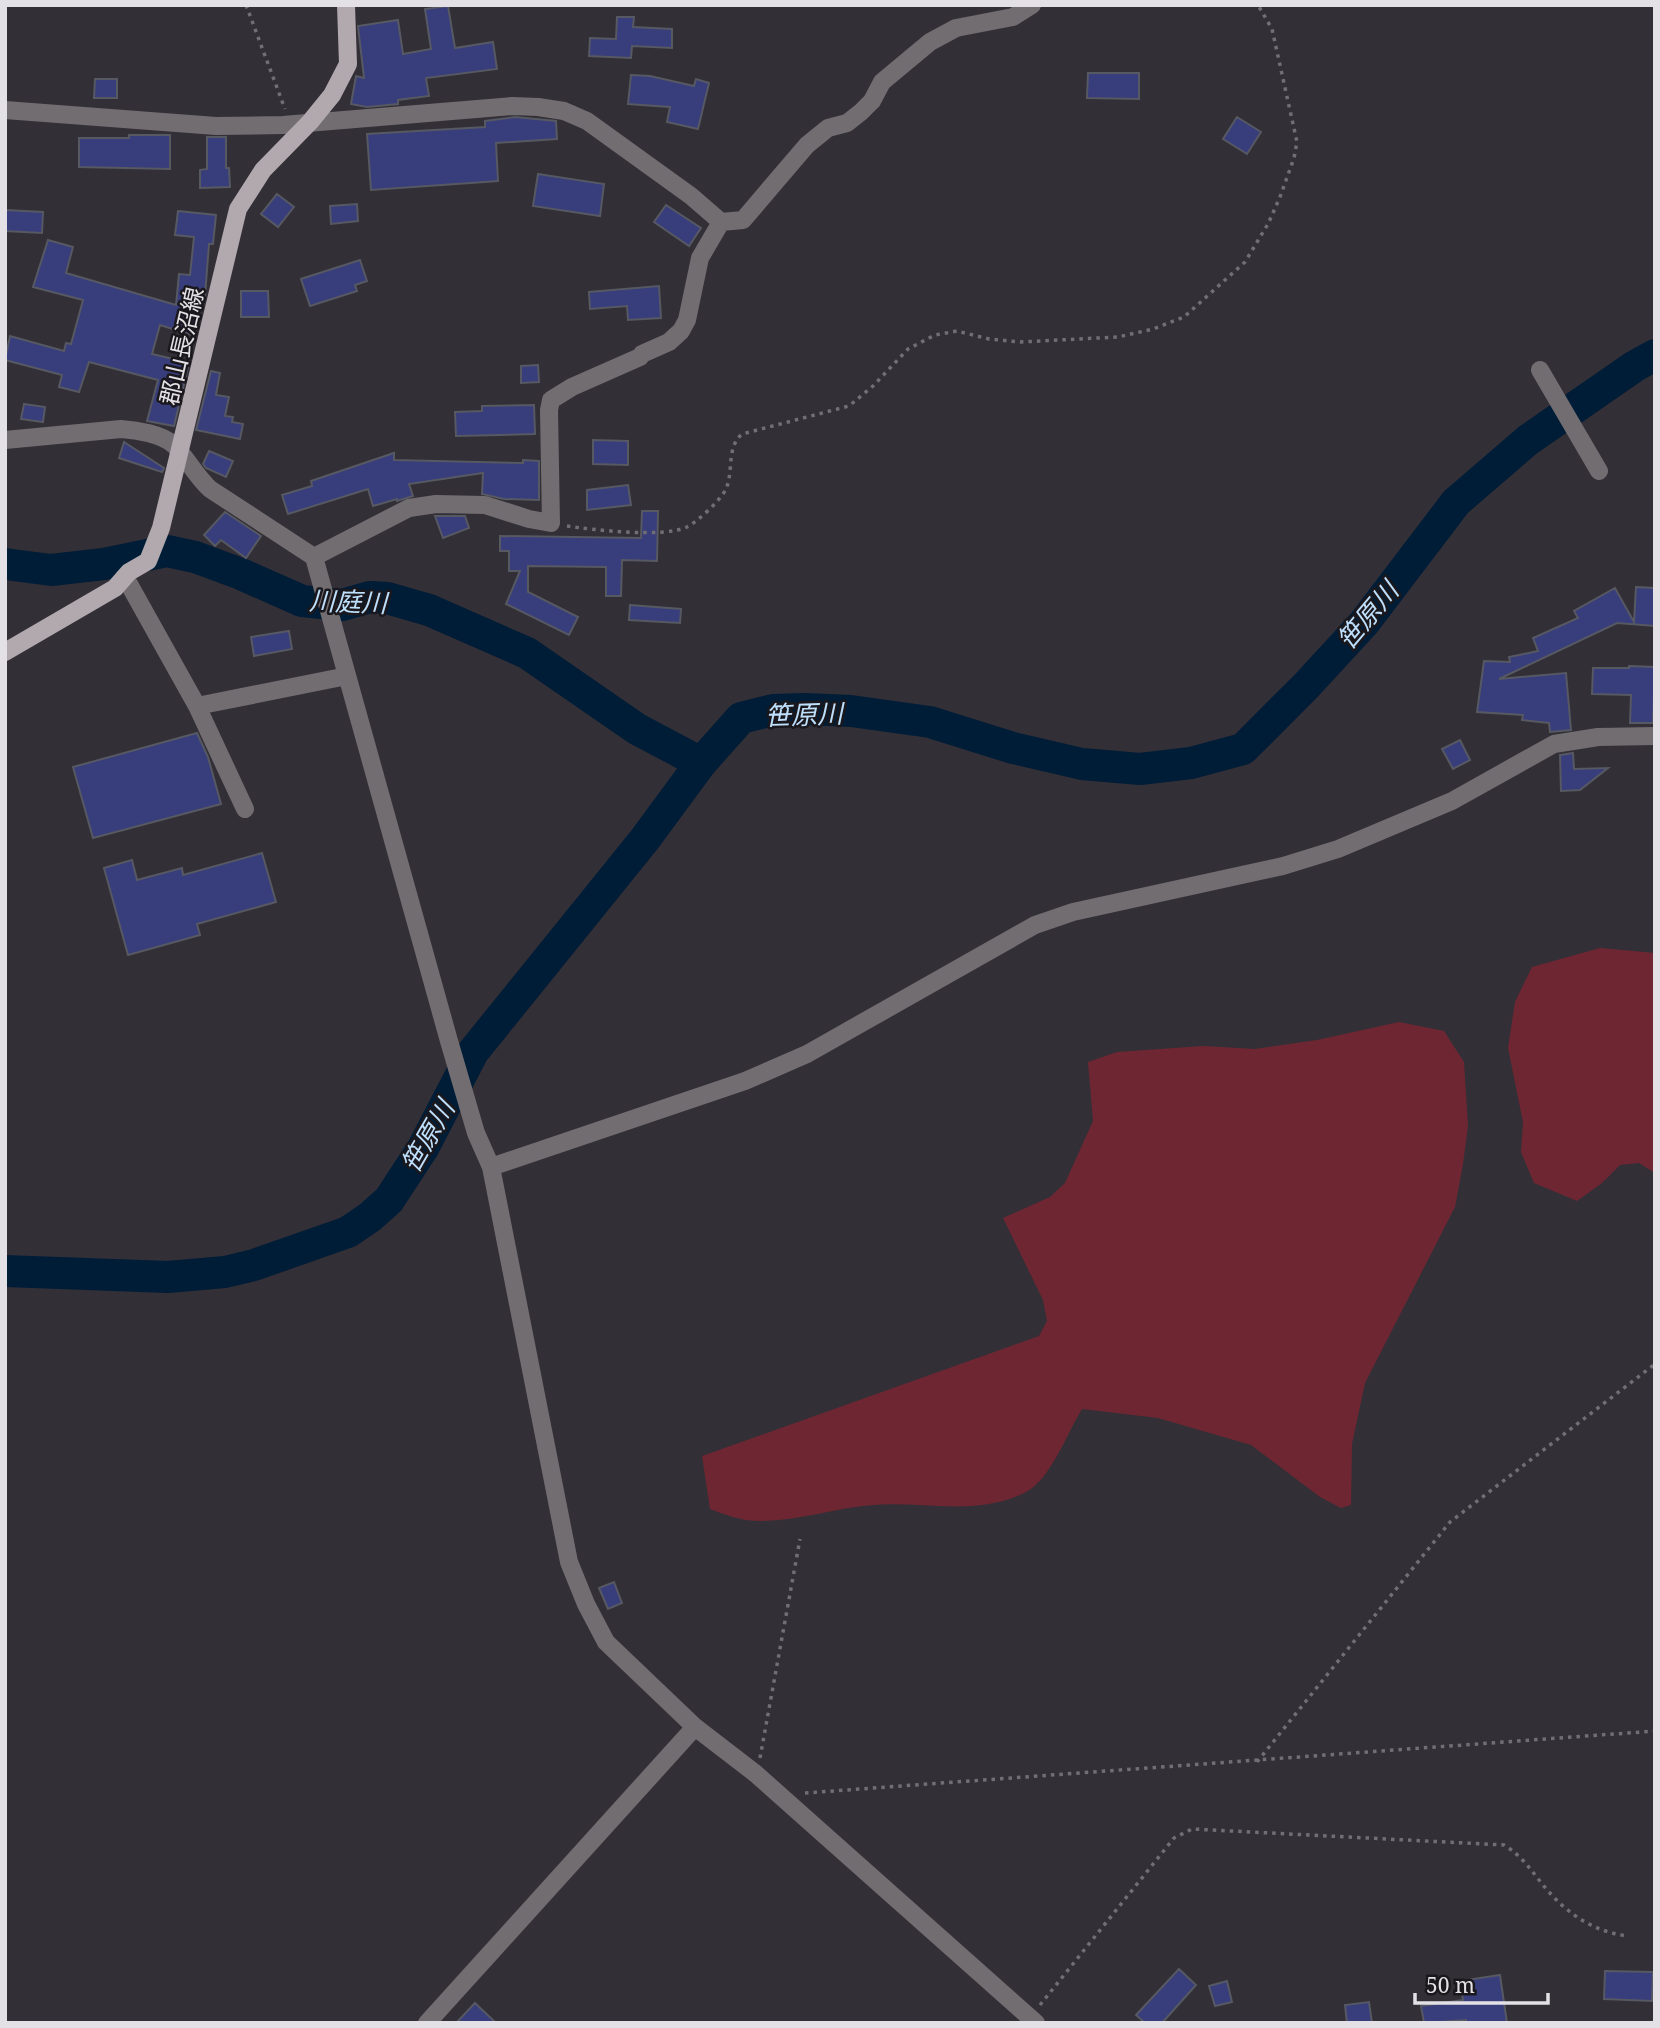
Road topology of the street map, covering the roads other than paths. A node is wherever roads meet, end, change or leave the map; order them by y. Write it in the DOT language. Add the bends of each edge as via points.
graph roads {
  1 [pos="346,5"];
  2 [pos="1032,5"];
  3 [pos="5,110"];
  4 [pos="310,122"];
  5 [pos="721,222"];
  6 [pos="1540,370"];
  7 [pos="5,440"];
  8 [pos="181,455"];
  9 [pos="1599,471"];
  10 [pos="314,557"];
  11 [pos="127,575"];
  12 [pos="5,652"];
  13 [pos="347,676"];
  14 [pos="197,706"];
  15 [pos="1655,736"];
  16 [pos="245,809"];
  17 [pos="491,1167"];
  18 [pos="695,1727"];
  19 [pos="1033,2020"];
  20 [pos="427,2023"];
  1 -- 4 [label="main road, 郡山長沼線" via="348,64 332,95"];
  2 -- 5 [label="street" via="1013,17 956,28 930,42 882,82 861,112 847,123 828,128 807,145 743,220"];
  3 -- 4 [label="street" via="216,126"];
  4 -- 5 [label="street" via="512,106 564,111 600,130"];
  4 -- 8 [label="main road, 郡山長沼線" via="262,170 238,209"];
  5 -- 10 [label="street" via="700,258 681,331 669,342 551,400 551,523 485,505 436,504 409,508"];
  6 -- 9 [label="street"];
  7 -- 8 [label="street" via="135,430 173,444"];
  8 -- 10 [label="street" via="210,489"];
  8 -- 11 [label="main road, 郡山長沼線" via="148,561"];
  10 -- 13 [label="street"];
  11 -- 12 [label="main road, 郡山長沼線" via="115,588"];
  11 -- 14 [label="street"];
  13 -- 14 [label="street"];
  13 -- 17 [label="street" via="449,1041"];
  14 -- 16 [label="street"];
  15 -- 17 [label="street" via="1553,744 1452,801 1338,849 1035,925 807,1054 745,1081"];
  17 -- 18 [label="street" via="569,1562 606,1642"];
  18 -- 19 [label="street" via="756,1774"];
  18 -- 20 [label="street"];
}
